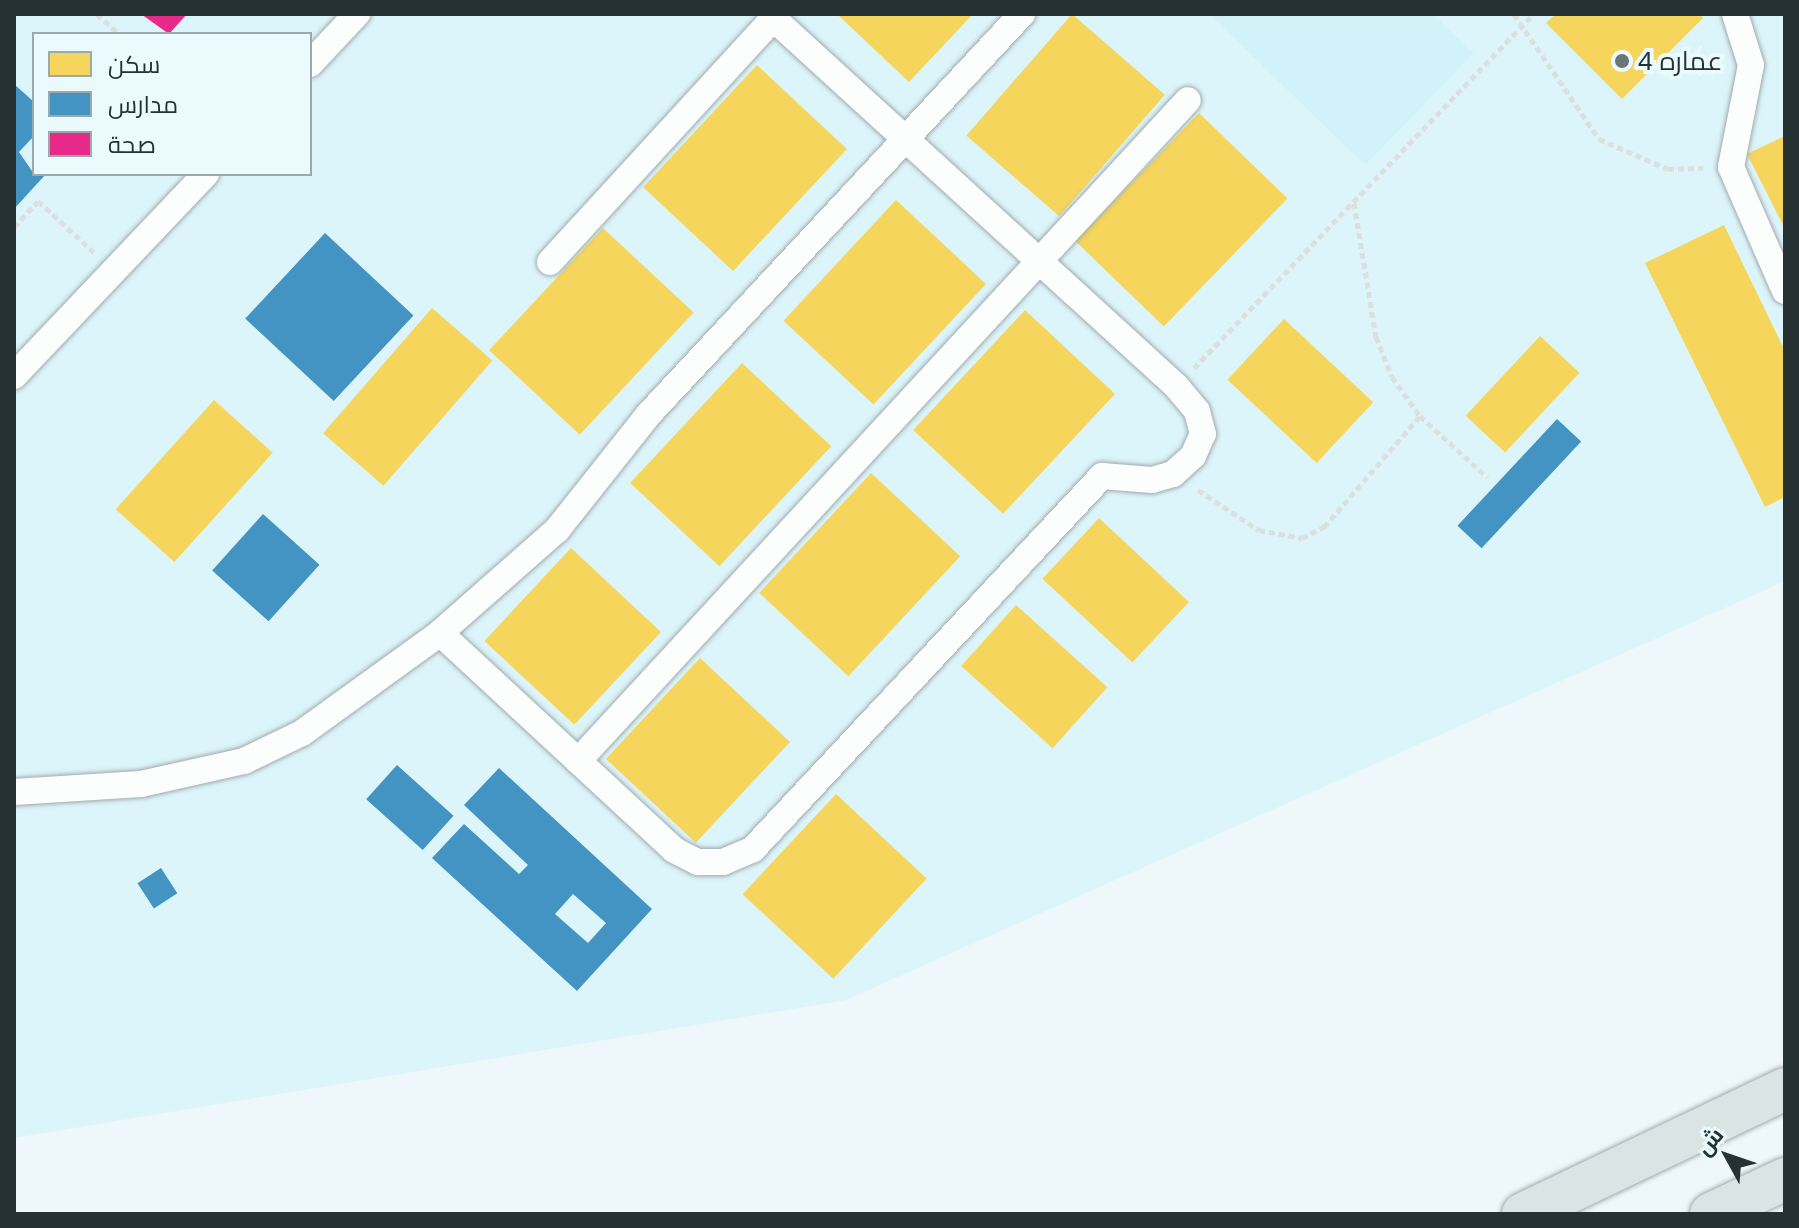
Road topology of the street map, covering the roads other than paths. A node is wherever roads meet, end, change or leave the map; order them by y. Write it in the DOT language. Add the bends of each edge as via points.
graph roads {
  1 [pos="357,14"];
  2 [pos="1022,14"];
  3 [pos="1735,14"];
  4 [pos="775,16"];
  5 [pos="312,62"];
  6 [pos="1188,100"];
  7 [pos="907,138"];
  8 [pos="204,176"];
  9 [pos="1039,260"];
  10 [pos="550,262"];
  11 [pos="1785,291"];
  12 [pos="14,376"];
  13 [pos="440,633"];
  14 [pos="578,761"];
  15 [pos="14,792"];
  16 [pos="1785,1089"];
  17 [pos="1785,1179"];
  18 [pos="1540,1210"];
  19 [pos="1711,1214"];
  1 -- 5 [label="street"];
  2 -- 7 [label="street"];
  3 -- 11 [label="street" via="1751,65 1731,167"];
  4 -- 7 [label="street"];
  4 -- 10 [label="street"];
  6 -- 9 [label="street"];
  7 -- 9 [label="street"];
  7 -- 13 [label="street" via="649,414 557,530"];
  8 -- 12 [label="street"];
  9 -- 14 [label="street"];
  9 -- 14 [label="street" via="1197,411 1203,434 1173,474 1102,476 1087,488 753,849 698,862 674,850"];
  13 -- 14 [label="street"];
  13 -- 15 [label="street" via="302,733 244,761 141,784"];
  16 -- 18 [label="main road"];
  17 -- 19 [label="main road"];
}
